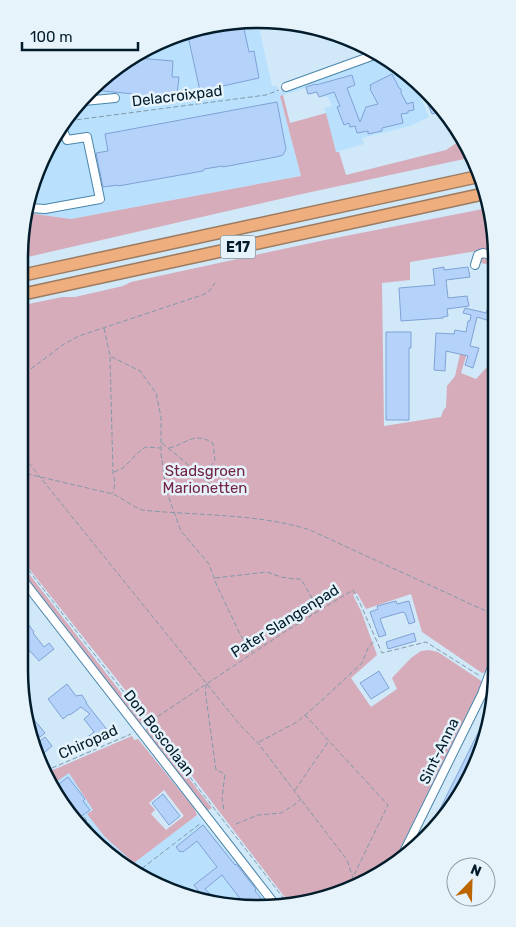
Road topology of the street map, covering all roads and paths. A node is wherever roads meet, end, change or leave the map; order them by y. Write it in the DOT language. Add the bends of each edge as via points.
graph roads {
  1 [pos="370,57"];
  2 [pos="286,87"];
  3 [pos="115,98"];
  4 [pos="91,100"];
  5 [pos="74,119"];
  6 [pos="64,133"];
  7 [pos="474,178"];
  8 [pos="480,195"];
  9 [pos="33,208"];
  10 [pos="488,254"];
  11 [pos="475,264"];
  12 [pos="28,274"];
  13 [pos="214,283"];
  14 [pos="28,293"];
  15 [pos="104,328"];
  16 [pos="110,356"];
  17 [pos="28,371"];
  18 [pos="161,442"];
  19 [pos="161,448"];
  20 [pos="169,448"];
  21 [pos="28,462"];
  22 [pos="113,472"];
  23 [pos="28,474"];
  24 [pos="41,478"];
  25 [pos="203,478"];
  26 [pos="220,493"];
  27 [pos="113,494"];
  28 [pos="174,512"];
  29 [pos="28,570"];
  30 [pos="214,578"];
  31 [pos="28,587"];
  32 [pos="319,611"];
  33 [pos="488,612"];
  34 [pos="376,639"];
  35 [pos="252,653"];
  36 [pos="488,680"];
  37 [pos="207,683"];
  38 [pos="305,715"];
  39 [pos="148,723"];
  40 [pos="138,729"];
  41 [pos="329,741"];
  42 [pos="258,743"];
  43 [pos="50,769"];
  44 [pos="295,791"];
  45 [pos="301,799"];
  46 [pos="224,811"];
  47 [pos="84,817"];
  48 [pos="208,818"];
  49 [pos="236,824"];
  50 [pos="95,832"];
  51 [pos="408,844"];
  52 [pos="142,868"];
  53 [pos="353,878"];
  54 [pos="284,898"];
  55 [pos="271,899"];
  1 -- 2 [label="street"];
  2 -- 5 [label="path, Delacroixpad" via="266,95"];
  3 -- 4 [label="street"];
  6 -- 9 [label="street" via="67,140 88,137 100,199"];
  7 -- 12 [label="highway, E17"];
  8 -- 14 [label="highway, E17"];
  10 -- 11 [label="street" via="478,255"];
  13 -- 15 [label="path" via="205,294"];
  15 -- 16 [label="path"];
  15 -- 17 [label="path" via="64,344"];
  16 -- 18 [label="path" via="140,371 156,393 161,417"];
  16 -- 22 [label="path"];
  18 -- 19 [label="path"];
  18 -- 20 [label="path"];
  19 -- 22 [label="path" via="146,447 123,468"];
  19 -- 28 [label="path" via="166,490"];
  20 -- 25 [label="path"];
  20 -- 25 [label="path" via="197,438 213,443 215,460"];
  21 -- 24 [label="path"];
  22 -- 27 [label="path"];
  23 -- 24 [label="path"];
  24 -- 27 [label="path"];
  24 -- 37 [label="path"];
  25 -- 26 [label="path"];
  27 -- 28 [label="path" via="142,510"];
  28 -- 30 [label="path" via="181,531 209,564"];
  28 -- 33 [label="path" via="270,520 304,528"];
  29 -- 39 [label="path"];
  30 -- 32 [label="path" via="267,572 301,578"];
  30 -- 35 [label="path"];
  31 -- 40 [label="street, Don Boscolaan"];
  32 -- 34 [label="path, Pater Slangenpad" via="353,590"];
  32 -- 35 [label="path, Pater Slangenpad"];
  34 -- 36 [label="path, Pater Slangenpad" via="382,653 426,642"];
  34 -- 38 [label="path" via="350,676"];
  35 -- 37 [label="path, Pater Slangenpad"];
  36 -- 51 [label="street, Sint-Anna"];
  37 -- 39 [label="path, Pater Slangenpad"];
  37 -- 42 [label="path"];
  37 -- 46 [label="path" via="205,690 216,770 225,774"];
  38 -- 41 [label="path"];
  38 -- 42 [label="path"];
  39 -- 54 [label="path"];
  40 -- 43 [label="path, Chiropad"];
  40 -- 48 [label="street, Don Boscolaan"];
  41 -- 44 [label="path"];
  41 -- 53 [label="path" via="388,805"];
  42 -- 44 [label="path"];
  44 -- 45 [label="path"];
  45 -- 49 [label="path" via="281,813 258,815"];
  45 -- 53 [label="path" via="347,860"];
  47 -- 50 [label="path"];
  48 -- 52 [label="path"];
  48 -- 55 [label="street, Don Boscolaan"];
}
